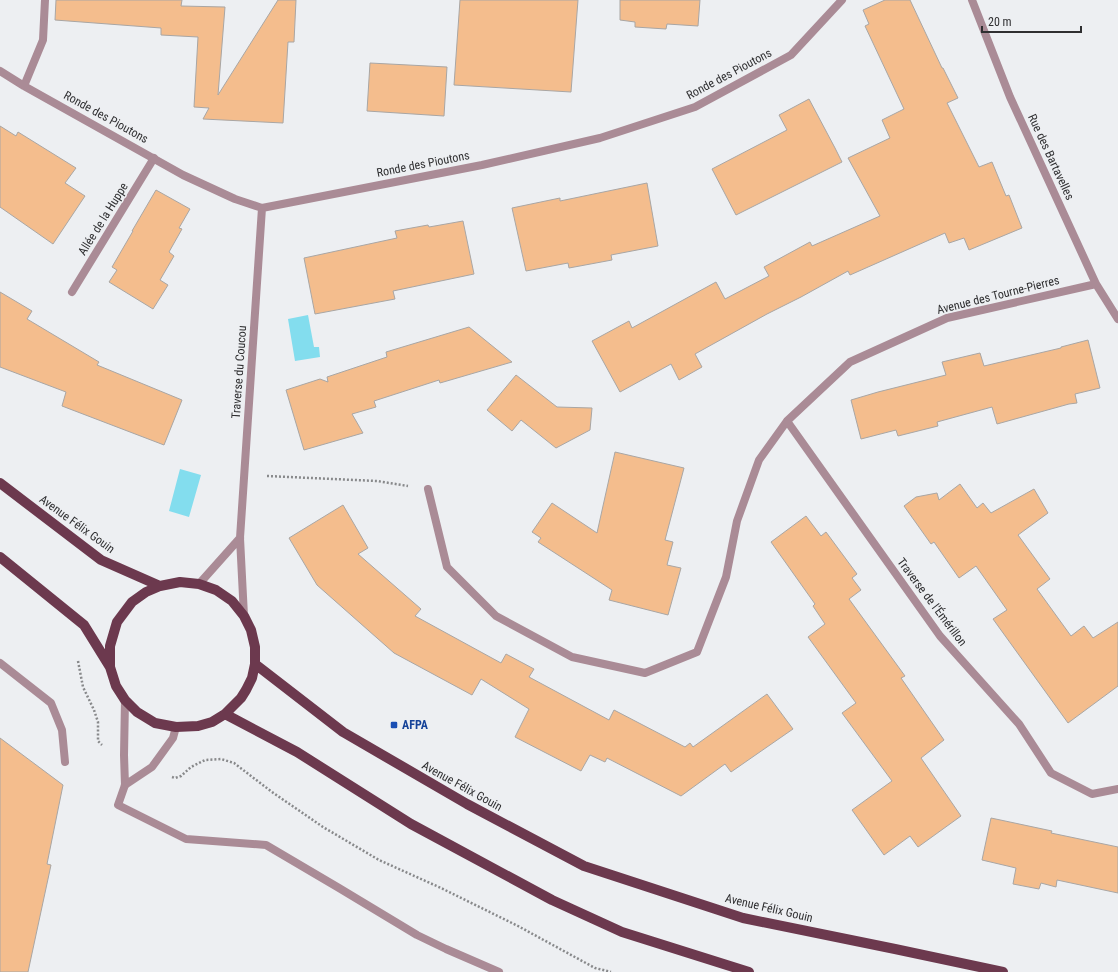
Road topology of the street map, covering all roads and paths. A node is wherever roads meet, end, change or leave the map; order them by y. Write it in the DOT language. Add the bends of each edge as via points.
graph roads {
  1 [pos="45,0"];
  2 [pos="842,0"];
  3 [pos="972,0"];
  4 [pos="0,71"];
  5 [pos="24,86"];
  6 [pos="154,158"];
  7 [pos="262,208"];
  8 [pos="1096,284"];
  9 [pos="72,292"];
  10 [pos="1118,319"];
  11 [pos="787,421"];
  12 [pos="267,476"];
  13 [pos="0,483"];
  14 [pos="428,489"];
  15 [pos="240,538"];
  16 [pos="0,557"];
  17 [pos="198,584"];
  18 [pos="160,586"];
  19 [pos="244,616"];
  20 [pos="78,661"];
  21 [pos="0,663"];
  22 [pos="255,664"];
  23 [pos="110,667"];
  24 [pos="125,700"];
  25 [pos="224,714"];
  26 [pos="176,728"];
  27 [pos="103,746"];
  28 [pos="65,762"];
  29 [pos="175,778"];
  30 [pos="125,785"];
  31 [pos="1118,789"];
  32 [pos="499,972"];
  33 [pos="611,972"];
  34 [pos="749,972"];
  35 [pos="1003,972"];
  1 -- 5 [label="street" via="43,40"];
  2 -- 7 [label="street, Ronde des Pioutons" via="791,55 695,107 600,138 482,165"];
  3 -- 8 [label="street, Rue des Bartavelles" via="1010,97"];
  4 -- 5 [label="street, Ronde des Pioutons"];
  5 -- 6 [label="street, Ronde des Pioutons"];
  6 -- 7 [label="street, Ronde des Pioutons" via="229,196"];
  6 -- 9 [label="street, Allée de la Huppe"];
  7 -- 15 [label="street, Traverse du Coucou"];
  8 -- 10 [label="street, Rue des Bartavelles"];
  8 -- 11 [label="street, Avenue des Tourne-Pierres" via="947,318 850,362"];
  11 -- 14 [label="street, Avenue des Tourne-Pierres" via="759,460 737,521 726,577 697,652 646,673 572,657 496,616 447,567"];
  11 -- 31 [label="street, Traverse de l'Émérillon" via="940,636 1019,724 1051,774 1092,794"];
  12 -- 14 [label="path" via="377,481"];
  13 -- 18 [label="main road, Avenue Félix Gouin" via="101,560"];
  15 -- 17 [label="street"];
  15 -- 19 [label="street, Traverse du Coucou"];
  16 -- 23 [label="main road" via="84,625"];
  17 -- 18 [label="main road" via="180,582"];
  17 -- 19 [label="main road" via="216,590 232,601"];
  18 -- 23 [label="main road" via="132,602 117,622 110,646"];
  19 -- 22 [label="main road" via="255,647"];
  20 -- 27 [label="path" via="83,687 98,722 98,741"];
  21 -- 28 [label="street" via="51,703 62,730"];
  22 -- 25 [label="main road" via="246,690"];
  22 -- 35 [label="main road, Avenue Félix Gouin" via="343,732 467,804 584,866 743,918"];
  23 -- 24 [label="main road" via="116,686"];
  24 -- 26 [label="main road" via="137,712 155,723"];
  24 -- 30 [label="street"];
  25 -- 26 [label="main road" via="212,722"];
  25 -- 34 [label="main road" via="297,752 411,824 552,900 622,932"];
  26 -- 30 [label="street" via="173,738 152,768"];
  29 -- 33 [label="path" via="205,760 221,759 234,763 323,827 379,860 494,914 595,968"];
  30 -- 32 [label="street" via="118,805 186,839 266,845 417,935"];
}
